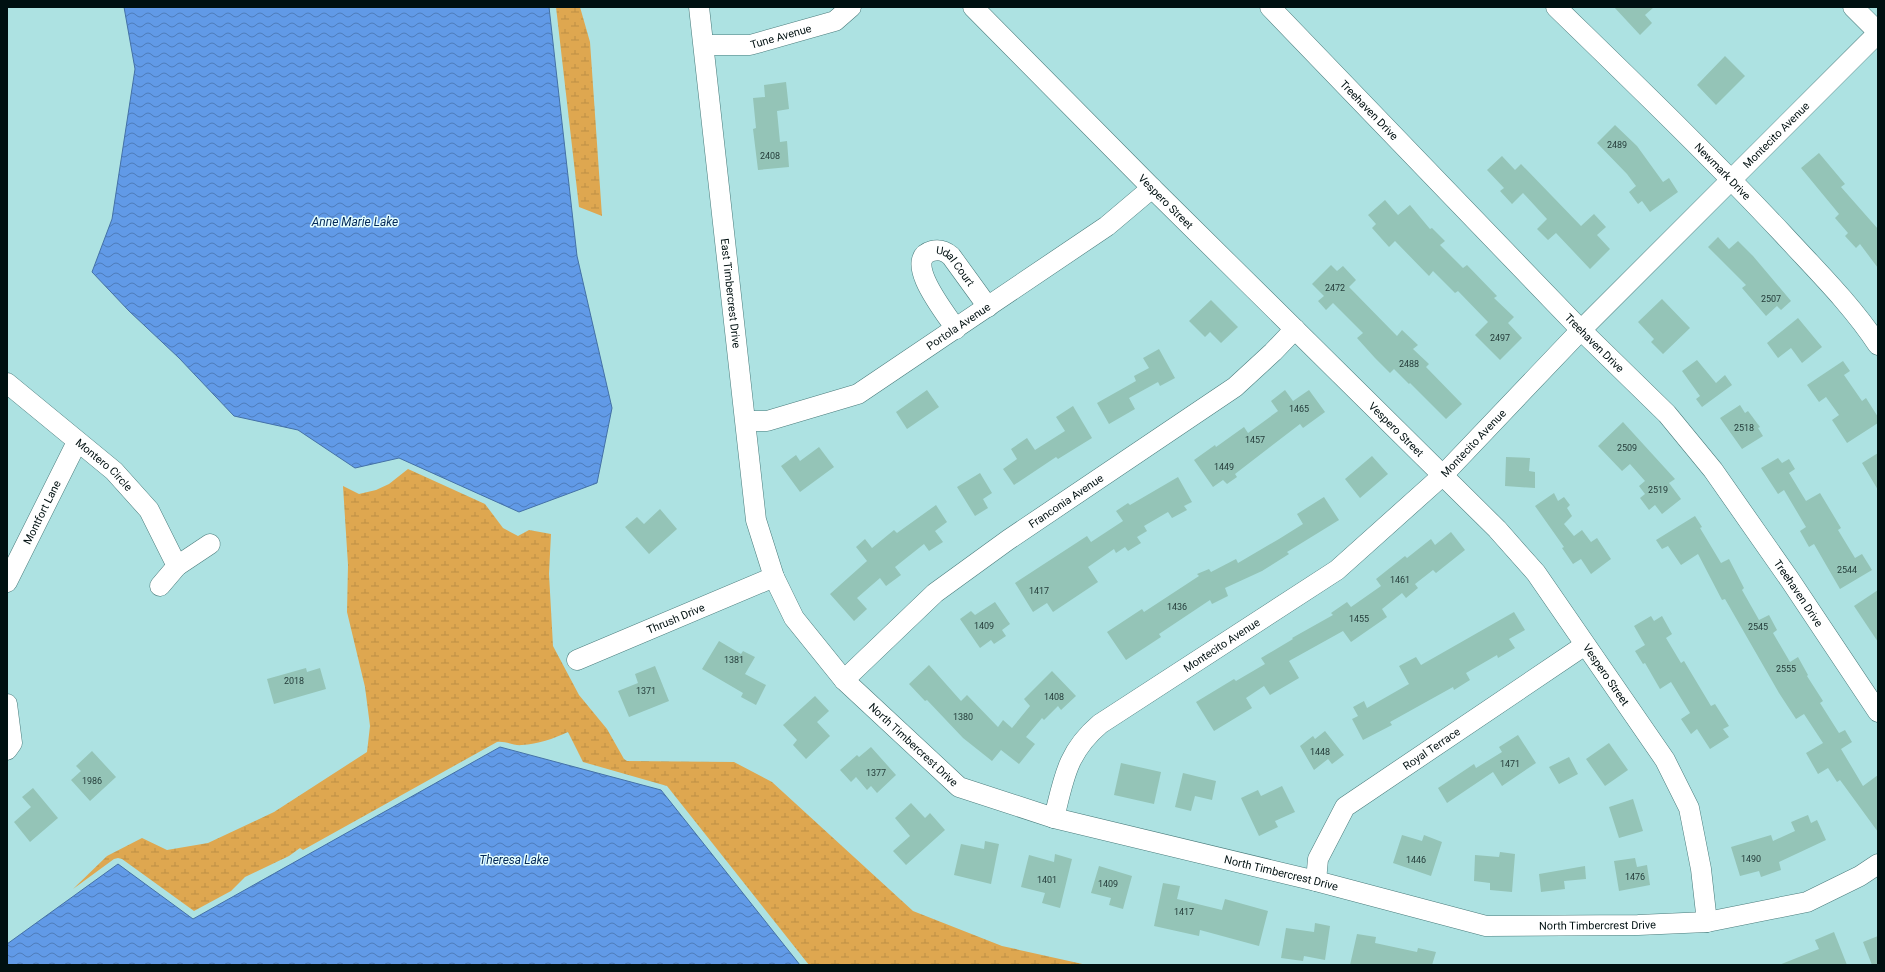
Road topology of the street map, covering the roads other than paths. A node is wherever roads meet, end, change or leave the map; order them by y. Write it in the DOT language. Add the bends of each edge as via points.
graph roads {
  1 [pos="699,7"];
  2 [pos="851,7"];
  3 [pos="973,7"];
  4 [pos="1270,7"];
  5 [pos="1556,7"];
  6 [pos="1853,7"];
  7 [pos="1878,33"];
  8 [pos="705,45"];
  9 [pos="1732,180"];
  10 [pos="1152,188"];
  11 [pos="988,307"];
  12 [pos="956,329"];
  13 [pos="1295,329"];
  14 [pos="1581,330"];
  15 [pos="1878,345"];
  16 [pos="7,383"];
  17 [pos="746,421"];
  18 [pos="77,442"];
  19 [pos="1442,476"];
  20 [pos="210,544"];
  21 [pos="177,566"];
  22 [pos="774,577"];
  23 [pos="7,582"];
  24 [pos="160,586"];
  25 [pos="1585,645"];
  26 [pos="577,660"];
  27 [pos="844,680"];
  28 [pos="7,704"];
  29 [pos="1878,712"];
  30 [pos="7,750"];
  31 [pos="1054,818"];
  32 [pos="1878,864"];
  33 [pos="1316,881"];
  34 [pos="1707,922"];
  1 -- 8 [label="street, East Timbercrest Drive"];
  2 -- 8 [label="street, Tune Avenue" via="835,21 750,45"];
  3 -- 10 [label="street, Vespero Street"];
  4 -- 14 [label="street, Treehaven Drive"];
  5 -- 9 [label="street, Newmark Drive"];
  6 -- 7 [label="street"];
  7 -- 9 [label="street, Montecito Avenue"];
  8 -- 17 [label="street, East Timbercrest Drive"];
  9 -- 14 [label="street, Montecito Avenue"];
  9 -- 15 [label="street, Newmark Drive" via="1823,277"];
  10 -- 11 [label="street, Portola Avenue" via="1107,226"];
  10 -- 13 [label="street, Vespero Street"];
  11 -- 12 [label="street, Portola Avenue"];
  11 -- 12 [label="street, Udal Court" via="951,256 945,251 928,252 922,259 922,272"];
  12 -- 17 [label="street, Portola Avenue" via="858,394 767,421"];
  13 -- 19 [label="street, Vespero Street"];
  13 -- 27 [label="street, Franconia Avenue" via="1235,387 961,572 935,593"];
  14 -- 19 [label="street, Montecito Avenue"];
  14 -- 29 [label="street, Treehaven Drive" via="1667,414 1713,470"];
  16 -- 18 [label="street, Montero Circle"];
  17 -- 22 [label="street, East Timbercrest Drive" via="756,520"];
  18 -- 21 [label="street, Montero Circle" via="114,471 149,510"];
  18 -- 23 [label="street, Montfort Lane"];
  19 -- 25 [label="street, Vespero Street" via="1497,529 1536,573"];
  19 -- 31 [label="street, Montecito Avenue" via="1337,570 1089,732 1067,768"];
  20 -- 21 [label="street"];
  21 -- 24 [label="street"];
  22 -- 26 [label="street, Thrush Drive"];
  22 -- 27 [label="street, North Timbercrest Drive" via="794,618"];
  25 -- 33 [label="street, Royal Terrace" via="1346,807 1318,859"];
  25 -- 34 [label="street, Vespero Street" via="1665,760 1689,808 1701,869"];
  27 -- 31 [label="street, North Timbercrest Drive" via="959,787"];
  28 -- 30 [label="street" via="12,743"];
  31 -- 33 [label="street, North Timbercrest Drive"];
  32 -- 34 [label="street, North Timbercrest Drive" via="1860,876 1807,902"];
  33 -- 34 [label="street, North Timbercrest Drive" via="1486,926 1638,926"];
}
